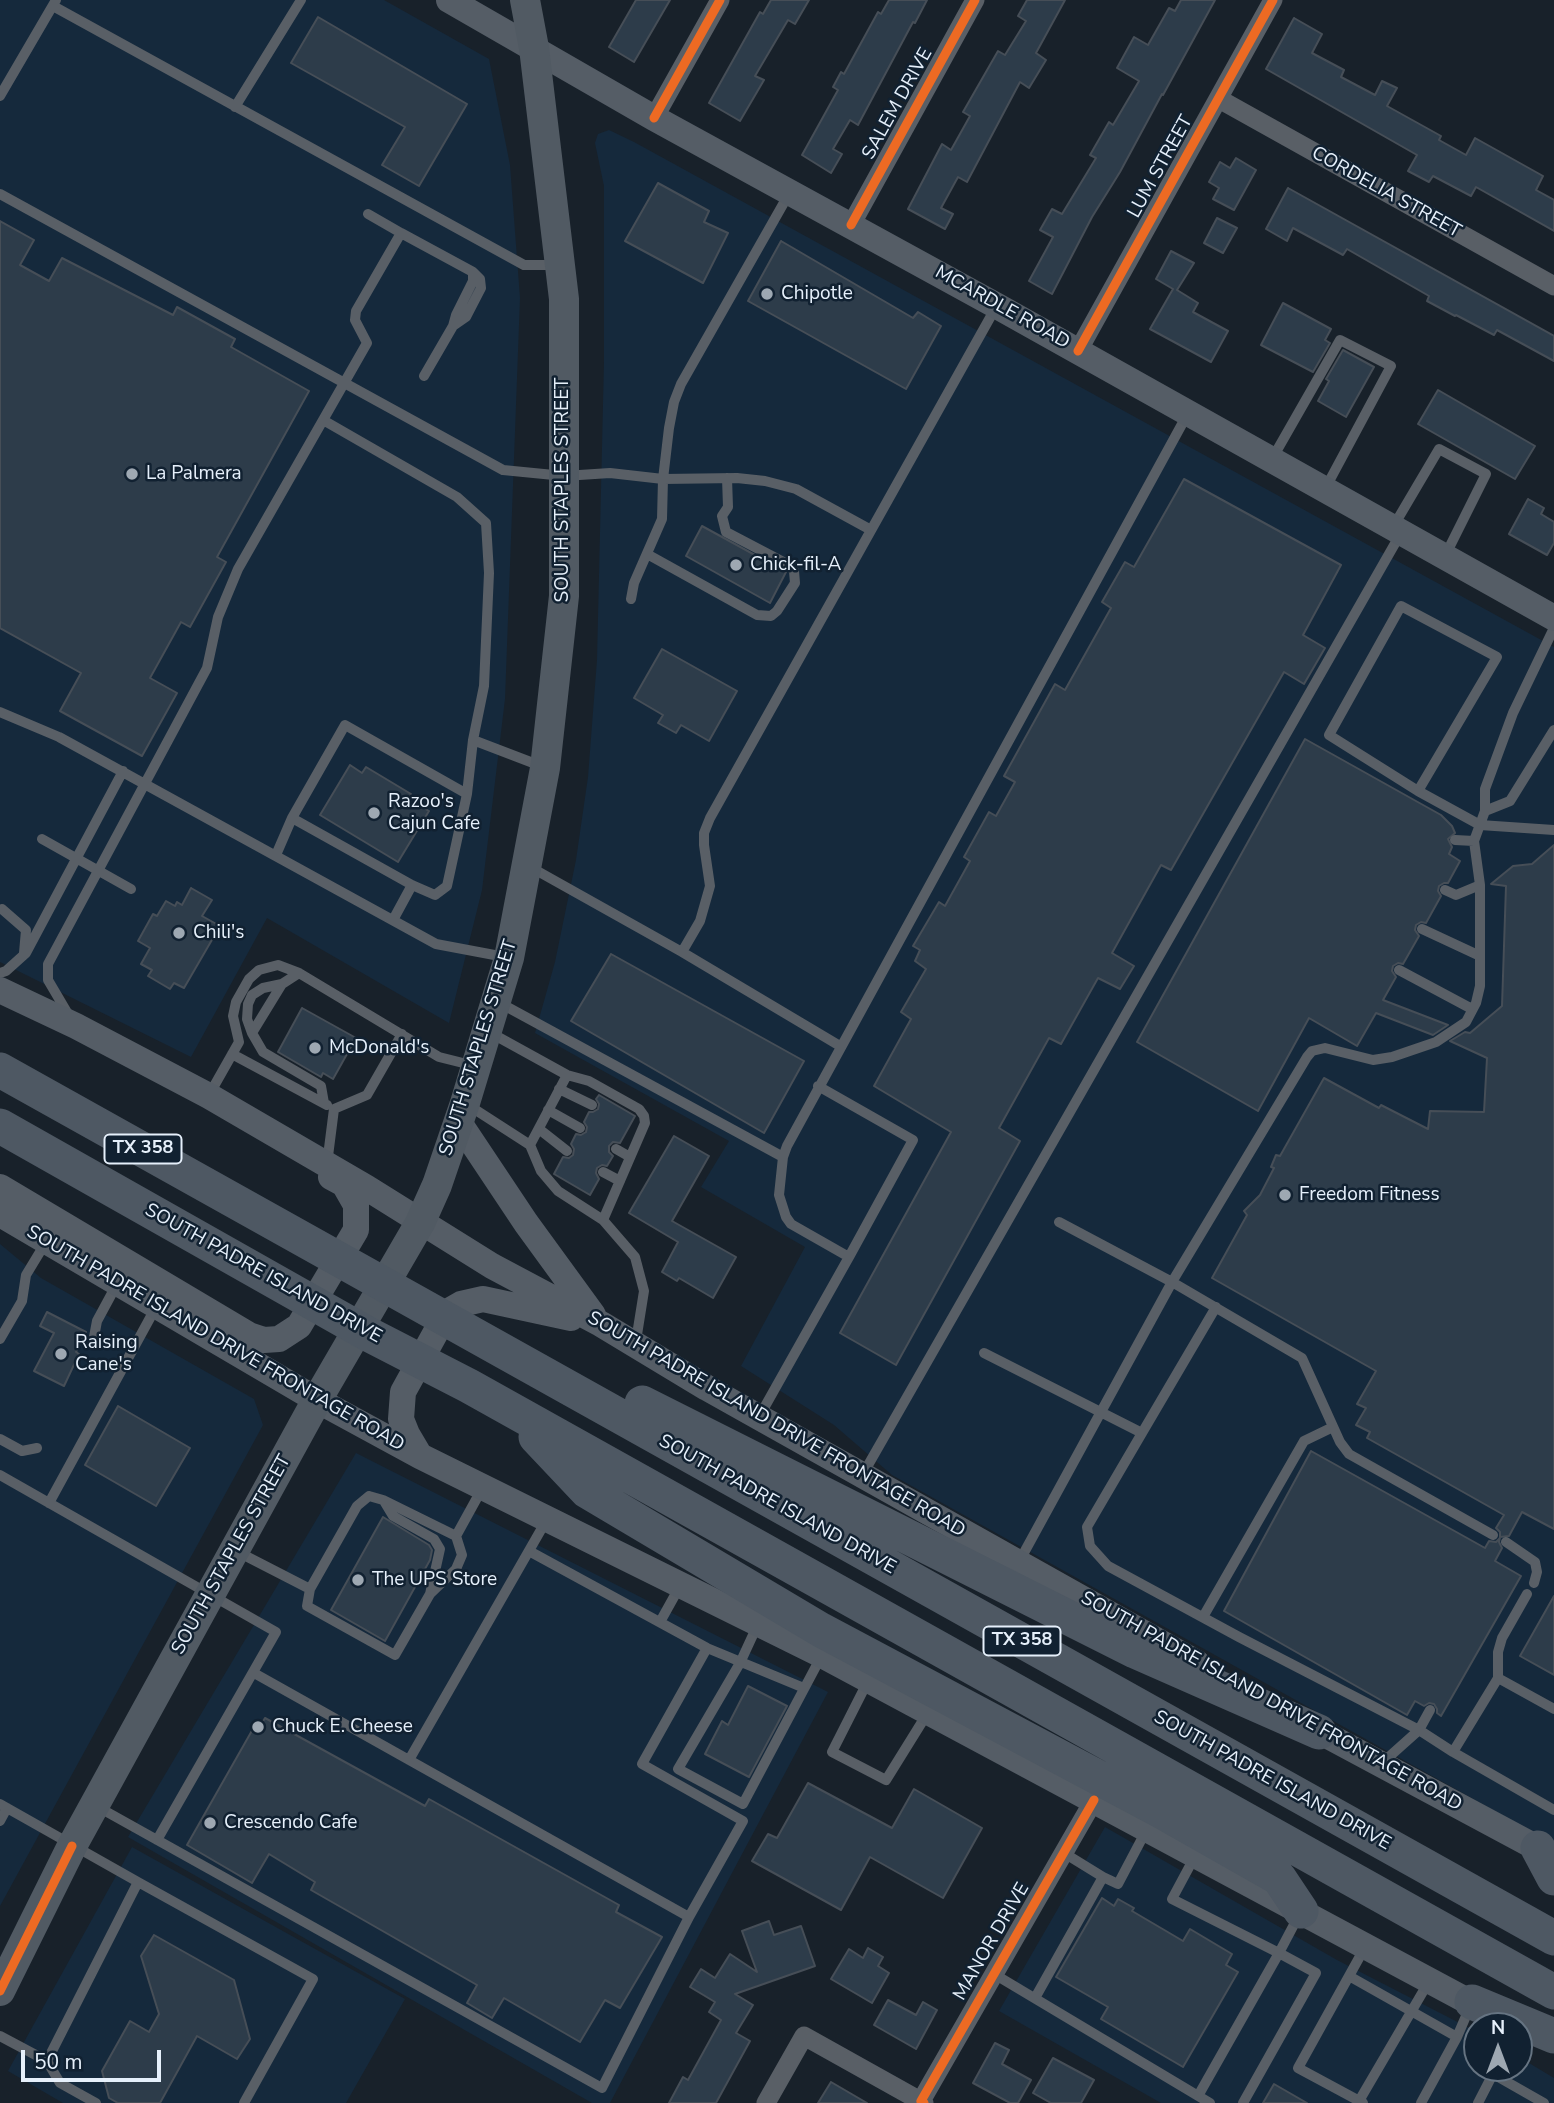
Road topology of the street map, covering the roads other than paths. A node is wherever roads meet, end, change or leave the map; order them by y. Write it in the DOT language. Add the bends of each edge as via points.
graph roads {
  1 [pos="301,0"];
  2 [pos="449,0"];
  3 [pos="525,0"];
  4 [pos="720,0"];
  5 [pos="975,0"];
  6 [pos="1273,0"];
  7 [pos="55,3"];
  8 [pos="534,48"];
  9 [pos="0,96"];
  10 [pos="1219,99"];
  11 [pos="235,107"];
  12 [pos="654,118"];
  13 [pos="790,192"];
  14 [pos="0,194"];
  15 [pos="368,214"];
  16 [pos="851,225"];
  17 [pos="401,233"];
  18 [pos="560,265"];
  19 [pos="1554,286"];
  20 [pos="997,306"];
  21 [pos="1077,351"];
  22 [pos="424,376"];
  23 [pos="344,383"];
  24 [pos="1188,413"];
  25 [pos="323,420"];
  26 [pos="1272,460"];
  27 [pos="564,476"];
  28 [pos="727,478"];
  29 [pos="663,479"];
  30 [pos="1325,490"];
  31 [pos="871,530"];
  32 [pos="1397,530"];
  33 [pos="648,554"];
  34 [pos="1444,557"];
  35 [pos="631,599"];
  36 [pos="1554,618"];
  37 [pos="1554,628"];
  38 [pos="0,712"];
  39 [pos="1554,730"];
  40 [pos="473,740"];
  41 [pos="545,768"];
  42 [pos="123,771"];
  43 [pos="145,782"];
  44 [pos="1418,791"];
  45 [pos="467,794"];
  46 [pos="1485,811"];
  47 [pos="292,818"];
  48 [pos="1480,825"];
  49 [pos="1554,830"];
  50 [pos="42,839"];
  51 [pos="1455,840"];
  52 [pos="1474,841"];
  53 [pos="276,855"];
  54 [pos="76,858"];
  55 [pos="528,866"];
  56 [pos="98,870"];
  57 [pos="412,885"];
  58 [pos="1479,885"];
  59 [pos="131,889"];
  60 [pos="1444,890"];
  61 [pos="2,909"];
  62 [pos="393,920"];
  63 [pos="1422,929"];
  64 [pos="682,952"];
  65 [pos="23,956"];
  66 [pos="1480,956"];
  67 [pos="509,958"];
  68 [pos="1399,970"];
  69 [pos="0,973"];
  70 [pos="299,973"];
  71 [pos="282,984"];
  72 [pos="0,990"];
  73 [pos="497,1001"];
  74 [pos="1472,1009"];
  75 [pos="76,1026"];
  76 [pos="488,1031"];
  77 [pos="252,1033"];
  78 [pos="402,1034"];
  79 [pos="840,1046"];
  80 [pos="232,1054"];
  81 [pos="476,1066"];
  82 [pos="0,1070"];
  83 [pos="567,1075"];
  84 [pos="818,1086"];
  85 [pos="559,1089"];
  86 [pos="209,1096"];
  87 [pos="324,1103"];
  88 [pos="593,1105"];
  89 [pos="334,1109"];
  90 [pos="548,1110"];
  91 [pos="461,1112"];
  92 [pos="0,1126"];
  93 [pos="630,1126"];
  94 [pos="580,1128"];
  95 [pos="539,1129"];
  96 [pos="641,1132"];
  97 [pos="530,1145"];
  98 [pos="616,1149"];
  99 [pos="567,1152"];
  100 [pos="630,1157"];
  101 [pos="783,1157"];
  102 [pos="327,1166"];
  103 [pos="603,1172"];
  104 [pos="620,1181"];
  105 [pos="0,1187"];
  106 [pos="0,1215"];
  107 [pos="603,1220"];
  108 [pos="1059,1222"];
  109 [pos="420,1223"];
  110 [pos="46,1242"];
  111 [pos="849,1257"];
  112 [pos="1172,1282"];
  113 [pos="117,1284"];
  114 [pos="156,1307"];
  115 [pos="1216,1307"];
  116 [pos="601,1324"];
  117 [pos="94,1337"];
  118 [pos="0,1339"];
  119 [pos="490,1344"];
  120 [pos="636,1345"];
  121 [pos="984,1353"];
  122 [pos="317,1400"];
  123 [pos="512,1411"];
  124 [pos="1102,1411"];
  125 [pos="759,1417"];
  126 [pos="1333,1427"];
  127 [pos="1142,1433"];
  128 [pos="0,1438"];
  129 [pos="37,1448"];
  130 [pos="420,1456"];
  131 [pos="0,1475"];
  132 [pos="863,1475"];
  133 [pos="483,1487"];
  134 [pos="383,1500"];
  135 [pos="49,1503"];
  136 [pos="547,1519"];
  137 [pos="1493,1535"];
  138 [pos="456,1536"];
  139 [pos="1506,1542"];
  140 [pos="235,1550"];
  141 [pos="529,1551"];
  142 [pos="1019,1562"];
  143 [pos="1534,1583"];
  144 [pos="681,1585"];
  145 [pos="310,1589"];
  146 [pos="211,1594"];
  147 [pos="430,1594"];
  148 [pos="1527,1594"];
  149 [pos="1203,1618"];
  150 [pos="660,1622"];
  151 [pos="758,1623"];
  152 [pos="707,1648"];
  153 [pos="822,1655"];
  154 [pos="740,1663"];
  155 [pos="254,1673"];
  156 [pos="1498,1678"];
  157 [pos="869,1680"];
  158 [pos="804,1688"];
  159 [pos="1554,1709"];
  160 [pos="1430,1710"];
  161 [pos="928,1712"];
  162 [pos="1419,1730"];
  163 [pos="1319,1732"];
  164 [pos="1452,1752"];
  165 [pos="409,1760"];
  166 [pos="1381,1764"];
  167 [pos="1094,1800"];
  168 [pos="94,1805"];
  169 [pos="3,1806"];
  170 [pos="1554,1810"];
  171 [pos="0,1821"];
  172 [pos="1147,1829"];
  173 [pos="158,1840"];
  174 [pos="72,1846"];
  175 [pos="1064,1853"];
  176 [pos="1196,1855"];
  177 [pos="1549,1861"];
  178 [pos="1103,1877"];
  179 [pos="138,1882"];
  180 [pos="1301,1911"];
  181 [pos="689,1917"];
  182 [pos="1554,1938"];
  183 [pos="1366,1946"];
  184 [pos="1279,1953"];
  185 [pos="994,1974"];
  186 [pos="1349,1976"];
  187 [pos="1430,1980"];
  188 [pos="0,1991"];
  189 [pos="1554,1992"];
  190 [pos="1035,1998"];
  191 [pos="1472,2002"];
  192 [pos="1412,2012"];
  193 [pos="1489,2012"];
  194 [pos="0,2036"];
  195 [pos="1554,2036"];
  196 [pos="1457,2037"];
  197 [pos="1533,2038"];
  198 [pos="1554,2051"];
  199 [pos="47,2061"];
  200 [pos="1489,2082"];
  201 [pos="1512,2082"];
  202 [pos="1198,2096"];
  203 [pos="923,2102"];
  204 [pos="1361,2102"];
  205 [pos="96,2103"];
  206 [pos="244,2103"];
  207 [pos="766,2103"];
  208 [pos="1210,2103"];
  209 [pos="1244,2103"];
  210 [pos="1421,2103"];
  211 [pos="1478,2103"];
  212 [pos="1544,2103"];
  1 -- 11 [label="lane"];
  2 -- 8 [label="main road, MCARDLE ROAD"];
  3 -- 8 [label="main road, SOUTH STAPLES STREET"];
  4 -- 12 [label="street"];
  5 -- 16 [label="street, SALEM DRIVE"];
  6 -- 10 [label="street, LUM STREET"];
  7 -- 9 [label="lane"];
  7 -- 11 [label="lane"];
  8 -- 12 [label="main road, MCARDLE ROAD"];
  8 -- 18 [label="main road, SOUTH STAPLES STREET"];
  10 -- 19 [label="street, CORDELIA STREET"];
  10 -- 21 [label="street, LUM STREET"];
  11 -- 18 [label="lane" via="524,265"];
  12 -- 13 [label="main road, MCARDLE ROAD"];
  13 -- 16 [label="main road, MCARDLE ROAD"];
  13 -- 29 [label="lane" via="681,384 669,428"];
  14 -- 23 [label="lane"];
  15 -- 17 [label="lane"];
  16 -- 20 [label="main road, MCARDLE ROAD"];
  17 -- 22 [label="lane" via="473,272 453,326"];
  17 -- 23 [label="lane" via="356,311 355,320 367,343"];
  18 -- 27 [label="main road, SOUTH STAPLES STREET"];
  20 -- 21 [label="main road, MCARDLE ROAD"];
  20 -- 31 [label="lane"];
  21 -- 24 [label="main road, MCARDLE ROAD"];
  23 -- 25 [label="lane"];
  23 -- 27 [label="lane" via="503,470"];
  24 -- 26 [label="main road, MCARDLE ROAD"];
  24 -- 79 [label="lane"];
  25 -- 40 [label="lane" via="457,497 485,523 489,573 484,675"];
  25 -- 43 [label="lane" via="238,569 218,617 207,668"];
  26 -- 30 [label="main road, MCARDLE ROAD"];
  26 -- 30 [label="lane" via="1340,340 1391,366"];
  27 -- 29 [label="lane"];
  27 -- 41 [label="main road, SOUTH STAPLES STREET" via="564,596"];
  28 -- 29 [label="lane"];
  28 -- 31 [label="lane" via="796,489"];
  28 -- 33 [label="lane" via="728,507 722,516 726,531 794,571 795,583 778,611 757,615"];
  29 -- 33 [label="lane" via="662,519"];
  30 -- 32 [label="main road, MCARDLE ROAD"];
  31 -- 64 [label="lane" via="710,818 704,845 710,886 700,921"];
  32 -- 34 [label="main road, MCARDLE ROAD"];
  32 -- 34 [label="lane" via="1439,449 1486,474"];
  32 -- 132 [label="lane"];
  33 -- 35 [label="lane"];
  34 -- 36 [label="main road, MCARDLE ROAD"];
  37 -- 46 [label="lane" via="1508,726 1485,789"];
  38 -- 42 [label="lane"];
  39 -- 46 [label="lane" via="1510,801"];
  40 -- 41 [label="lane"];
  40 -- 45 [label="lane"];
  41 -- 55 [label="main road, SOUTH STAPLES STREET"];
  42 -- 43 [label="lane"];
  42 -- 54 [label="lane"];
  43 -- 53 [label="lane"];
  43 -- 56 [label="lane"];
  44 -- 44 [label="lane" via="1329,735 1401,606 1497,657"];
  44 -- 48 [label="lane"];
  45 -- 47 [label="lane" via="345,725"];
  45 -- 57 [label="lane" via="447,886 435,895"];
  46 -- 48 [label="lane"];
  47 -- 53 [label="lane"];
  47 -- 57 [label="lane"];
  48 -- 49 [label="lane"];
  48 -- 52 [label="lane"];
  50 -- 54 [label="lane"];
  51 -- 52 [label="lane"];
  52 -- 58 [label="lane"];
  53 -- 62 [label="lane"];
  54 -- 56 [label="lane"];
  54 -- 65 [label="lane"];
  55 -- 64 [label="lane"];
  55 -- 67 [label="main road, SOUTH STAPLES STREET"];
  56 -- 59 [label="lane"];
  56 -- 75 [label="lane" via="48,964 48,980"];
  57 -- 62 [label="lane"];
  58 -- 60 [label="lane" via="1456,895"];
  58 -- 66 [label="lane"];
  61 -- 65 [label="lane" via="26,930"];
  62 -- 67 [label="lane" via="436,944"];
  63 -- 66 [label="lane"];
  64 -- 79 [label="lane"];
  65 -- 69 [label="lane"];
  66 -- 74 [label="lane" via="1480,986"];
  67 -- 73 [label="main road, SOUTH STAPLES STREET"];
  68 -- 74 [label="lane"];
  70 -- 71 [label="lane"];
  70 -- 78 [label="lane"];
  70 -- 80 [label="lane" via="278,965 259,970 249,979 236,1002 233,1016 239,1042"];
  71 -- 77 [label="lane"];
  71 -- 77 [label="lane" via="252,995 247,1019"];
  72 -- 75 [label="main road, SOUTH PADRE ISLAND DRIVE FRONTAGE ROAD"];
  73 -- 76 [label="main road, SOUTH STAPLES STREET"];
  73 -- 101 [label="lane"];
  74 -- 112 [label="lane" via="1466,1022 1436,1042 1392,1057 1373,1060 1325,1048 1312,1051"];
  75 -- 86 [label="main road, SOUTH PADRE ISLAND DRIVE FRONTAGE ROAD"];
  76 -- 81 [label="main road, SOUTH STAPLES STREET"];
  76 -- 83 [label="lane"];
  77 -- 87 [label="lane" via="263,1052 321,1086"];
  78 -- 81 [label="lane" via="439,1056"];
  78 -- 89 [label="lane" via="367,1095"];
  79 -- 84 [label="lane"];
  80 -- 86 [label="lane"];
  80 -- 87 [label="lane"];
  81 -- 91 [label="main road, SOUTH STAPLES STREET"];
  82 -- 119 [label="highway, SOUTH PADRE ISLAND DRIVE / TX 358"];
  83 -- 85 [label="lane"];
  83 -- 96 [label="lane" via="589,1081 639,1109 645,1123"];
  84 -- 101 [label="lane"];
  84 -- 111 [label="lane" via="913,1140"];
  85 -- 88 [label="lane"];
  85 -- 90 [label="lane"];
  86 -- 102 [label="main road, SOUTH PADRE ISLAND DRIVE FRONTAGE ROAD"];
  86 -- 105 [label="main road" via="218,1112 344,1184 356,1205 356,1230 299,1326 279,1339 249,1335"];
  87 -- 89 [label="lane"];
  89 -- 102 [label="lane"];
  90 -- 94 [label="lane"];
  90 -- 95 [label="lane"];
  91 -- 97 [label="lane"];
  91 -- 109 [label="main road, SOUTH STAPLES STREET"];
  91 -- 116 [label="main road" via="526,1223"];
  92 -- 123 [label="highway, SOUTH PADRE ISLAND DRIVE / TX 358"];
  93 -- 96 [label="lane"];
  95 -- 97 [label="lane"];
  95 -- 99 [label="lane"];
  96 -- 100 [label="lane"];
  97 -- 107 [label="lane" via="541,1171 558,1191"];
  98 -- 100 [label="lane"];
  100 -- 104 [label="lane"];
  101 -- 111 [label="lane" via="779,1195 786,1217"];
  102 -- 109 [label="main road, SOUTH PADRE ISLAND DRIVE FRONTAGE ROAD"];
  103 -- 104 [label="lane"];
  104 -- 107 [label="lane"];
  106 -- 110 [label="main road, SOUTH PADRE ISLAND DRIVE FRONTAGE ROAD"];
  107 -- 120 [label="lane" via="635,1257 644,1291"];
  108 -- 112 [label="lane"];
  109 -- 116 [label="main road, SOUTH PADRE ISLAND DRIVE FRONTAGE ROAD"];
  109 -- 122 [label="main road, SOUTH STAPLES STREET"];
  110 -- 113 [label="main road, SOUTH PADRE ISLAND DRIVE FRONTAGE ROAD"];
  110 -- 118 [label="lane" via="26,1275 22,1301"];
  111 -- 125 [label="lane"];
  112 -- 115 [label="lane"];
  112 -- 124 [label="lane"];
  113 -- 114 [label="main road, SOUTH PADRE ISLAND DRIVE FRONTAGE ROAD"];
  113 -- 117 [label="lane" via="97,1321"];
  114 -- 122 [label="main road, SOUTH PADRE ISLAND DRIVE FRONTAGE ROAD"];
  114 -- 135 [label="lane"];
  115 -- 126 [label="lane" via="1302,1358"];
  115 -- 127 [label="lane"];
  116 -- 120 [label="main road, SOUTH PADRE ISLAND DRIVE FRONTAGE ROAD"];
  116 -- 130 [label="main road" via="483,1299 447,1312 403,1392 401,1419"];
  119 -- 163 [label="highway" via="555,1360 1135,1651"];
  119 -- 182 [label="highway, SOUTH PADRE ISLAND DRIVE / TX 358"];
  120 -- 125 [label="main road, SOUTH PADRE ISLAND DRIVE FRONTAGE ROAD"];
  121 -- 124 [label="lane"];
  122 -- 130 [label="main road, SOUTH PADRE ISLAND DRIVE FRONTAGE ROAD"];
  122 -- 140 [label="main road, SOUTH STAPLES STREET"];
  123 -- 180 [label="highway" via="587,1491 821,1630 1279,1878"];
  123 -- 189 [label="highway, SOUTH PADRE ISLAND DRIVE / TX 358"];
  124 -- 127 [label="lane"];
  124 -- 142 [label="lane"];
  125 -- 132 [label="main road, SOUTH PADRE ISLAND DRIVE FRONTAGE ROAD"];
  126 -- 137 [label="lane" via="1349,1454"];
  126 -- 149 [label="lane" via="1304,1441"];
  127 -- 149 [label="lane" via="1087,1527 1090,1546 1108,1566"];
  128 -- 129 [label="lane" via="22,1451"];
  130 -- 133 [label="main road, SOUTH PADRE ISLAND DRIVE FRONTAGE ROAD"];
  131 -- 135 [label="lane"];
  132 -- 142 [label="main road, SOUTH PADRE ISLAND DRIVE FRONTAGE ROAD"];
  133 -- 136 [label="main road, SOUTH PADRE ISLAND DRIVE FRONTAGE ROAD"];
  133 -- 138 [label="lane"];
  134 -- 138 [label="lane"];
  134 -- 145 [label="lane" via="369,1496 357,1506"];
  134 -- 147 [label="lane" via="393,1516 434,1539 440,1549"];
  135 -- 146 [label="lane"];
  136 -- 141 [label="lane"];
  136 -- 144 [label="main road, SOUTH PADRE ISLAND DRIVE FRONTAGE ROAD"];
  138 -- 147 [label="lane" via="463,1555 456,1569"];
  139 -- 143 [label="lane" via="1535,1562"];
  140 -- 145 [label="lane"];
  140 -- 146 [label="main road, SOUTH STAPLES STREET"];
  141 -- 150 [label="lane"];
  141 -- 165 [label="lane"];
  142 -- 163 [label="main road, SOUTH PADRE ISLAND DRIVE FRONTAGE ROAD"];
  144 -- 150 [label="lane"];
  144 -- 151 [label="main road, SOUTH PADRE ISLAND DRIVE FRONTAGE ROAD"];
  145 -- 147 [label="lane" via="307,1606 395,1655"];
  146 -- 155 [label="lane" via="276,1632"];
  146 -- 168 [label="main road, SOUTH STAPLES STREET"];
  148 -- 156 [label="lane" via="1502,1638"];
  149 -- 162 [label="lane"];
  150 -- 152 [label="lane"];
  151 -- 153 [label="main road, SOUTH PADRE ISLAND DRIVE FRONTAGE ROAD"];
  151 -- 154 [label="lane"];
  152 -- 154 [label="lane"];
  152 -- 181 [label="lane" via="642,1764 743,1821"];
  153 -- 157 [label="main road, SOUTH PADRE ISLAND DRIVE FRONTAGE ROAD"];
  153 -- 158 [label="lane"];
  154 -- 158 [label="lane"];
  154 -- 158 [label="lane" via="678,1769 743,1804"];
  155 -- 165 [label="lane"];
  155 -- 173 [label="lane"];
  156 -- 159 [label="lane"];
  156 -- 164 [label="lane"];
  157 -- 161 [label="main road, SOUTH PADRE ISLAND DRIVE FRONTAGE ROAD"];
  157 -- 161 [label="lane" via="832,1752 886,1780"];
  160 -- 162 [label="lane"];
  161 -- 167 [label="main road, SOUTH PADRE ISLAND DRIVE FRONTAGE ROAD"];
  162 -- 164 [label="lane"];
  162 -- 166 [label="lane"];
  163 -- 166 [label="main road, SOUTH PADRE ISLAND DRIVE FRONTAGE ROAD"];
  164 -- 170 [label="lane"];
  165 -- 181 [label="lane"];
  166 -- 177 [label="main road, SOUTH PADRE ISLAND DRIVE FRONTAGE ROAD"];
  167 -- 172 [label="main road, SOUTH PADRE ISLAND DRIVE FRONTAGE ROAD"];
  167 -- 175 [label="street, MANOR DRIVE"];
  168 -- 173 [label="lane"];
  168 -- 174 [label="main road, SOUTH STAPLES STREET"];
  169 -- 171 [label="lane"];
  169 -- 174 [label="lane"];
  172 -- 176 [label="main road, SOUTH PADRE ISLAND DRIVE FRONTAGE ROAD"];
  172 -- 178 [label="lane" via="1118,1884"];
  173 -- 181 [label="lane" via="602,2088"];
  174 -- 179 [label="lane"];
  174 -- 188 [label="main road, SOUTH STAPLES STREET"];
  175 -- 178 [label="lane"];
  175 -- 185 [label="street, MANOR DRIVE"];
  176 -- 180 [label="main road, SOUTH PADRE ISLAND DRIVE FRONTAGE ROAD"];
  176 -- 184 [label="lane" via="1172,1899"];
  178 -- 190 [label="lane"];
  179 -- 199 [label="lane"];
  179 -- 206 [label="lane" via="313,1979"];
  180 -- 183 [label="main road, SOUTH PADRE ISLAND DRIVE FRONTAGE ROAD"];
  180 -- 184 [label="lane"];
  183 -- 186 [label="lane"];
  183 -- 187 [label="main road, SOUTH PADRE ISLAND DRIVE FRONTAGE ROAD"];
  184 -- 202 [label="lane"];
  184 -- 209 [label="lane" via="1316,1973"];
  185 -- 190 [label="lane"];
  185 -- 203 [label="street, MANOR DRIVE"];
  186 -- 192 [label="lane"];
  186 -- 204 [label="lane" via="1298,2068"];
  187 -- 191 [label="main road, SOUTH PADRE ISLAND DRIVE FRONTAGE ROAD"];
  187 -- 192 [label="lane"];
  190 -- 202 [label="lane"];
  191 -- 193 [label="main road, SOUTH PADRE ISLAND DRIVE FRONTAGE ROAD"];
  191 -- 195 [label="highway"];
  191 -- 196 [label="lane"];
  192 -- 196 [label="lane"];
  192 -- 204 [label="lane"];
  194 -- 199 [label="lane"];
  196 -- 210 [label="lane"];
  197 -- 198 [label="main road"];
  199 -- 205 [label="lane" via="61,2084"];
  200 -- 211 [label="lane"];
  201 -- 212 [label="lane"];
  202 -- 208 [label="lane"];
  203 -- 207 [label="street" via="804,2036"];
}
